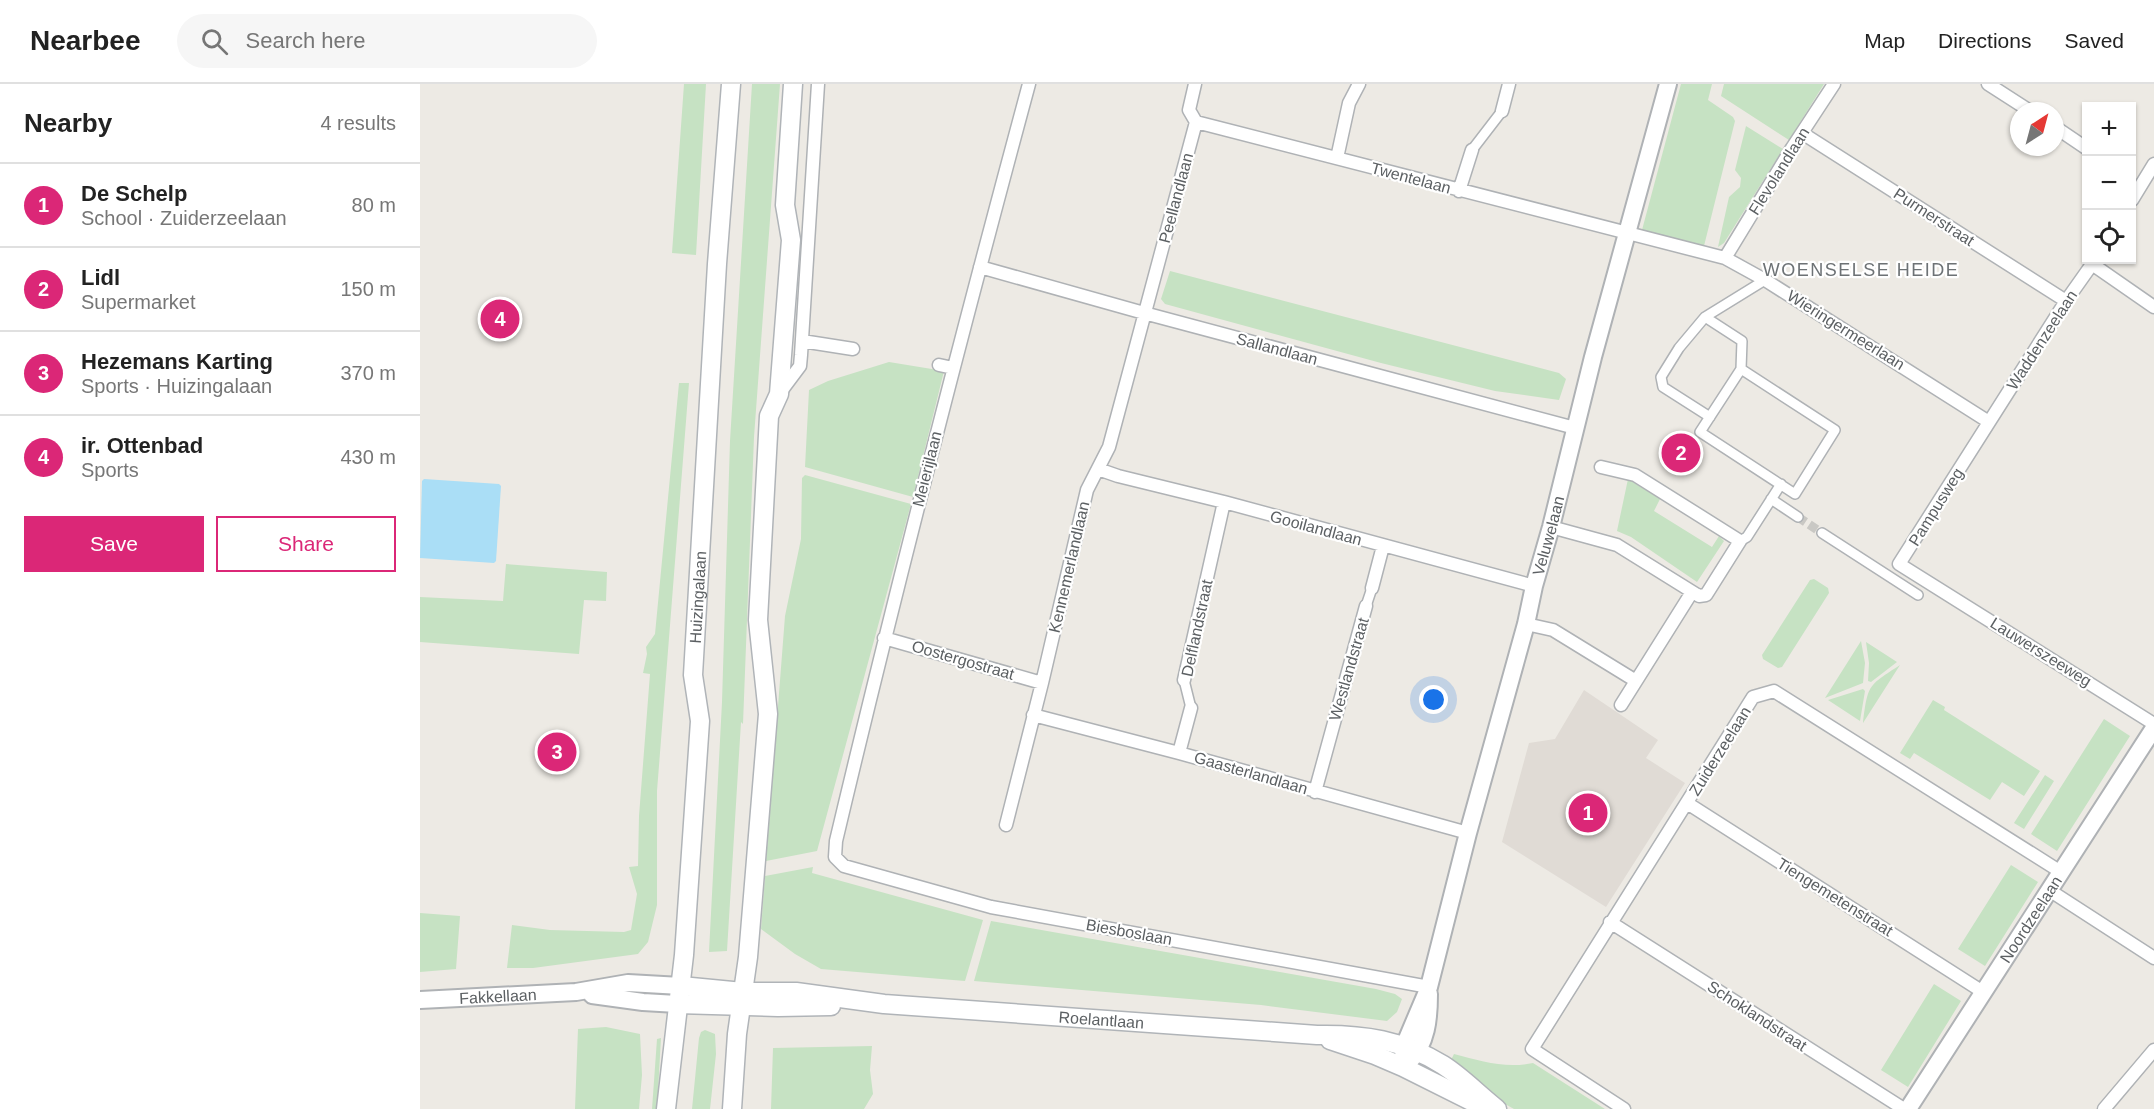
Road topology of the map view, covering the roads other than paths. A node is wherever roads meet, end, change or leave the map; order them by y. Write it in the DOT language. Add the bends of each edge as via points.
graph roads {
  1 [pos="731,84"];
  2 [pos="793,84"];
  3 [pos="818,84"];
  4 [pos="1029,84"];
  5 [pos="1195,84"];
  6 [pos="1359,84"];
  7 [pos="1509,84"];
  8 [pos="1668,84"];
  9 [pos="1834,84"];
  10 [pos="1988,84"];
  11 [pos="2016,102"];
  12 [pos="1502,111"];
  13 [pos="1196,122"];
  14 [pos="1802,133"];
  15 [pos="2064,133"];
  16 [pos="2082,145"];
  17 [pos="1472,150"];
  18 [pos="1337,158"];
  19 [pos="2154,164"];
  20 [pos="2137,180"];
  21 [pos="1459,191"];
  22 [pos="1627,233"];
  23 [pos="1725,258"];
  24 [pos="2093,264"];
  25 [pos="2097,264"];
  26 [pos="980,267"];
  27 [pos="1765,280"];
  28 [pos="2066,302"];
  29 [pos="2154,307"];
  30 [pos="1144,313"];
  31 [pos="1705,316"];
  32 [pos="802,341"];
  33 [pos="854,349"];
  34 [pos="939,364"];
  35 [pos="952,368"];
  36 [pos="1742,369"];
  37 [pos="779,394"];
  38 [pos="1710,417"];
  39 [pos="1989,422"];
  40 [pos="1575,428"];
  41 [pos="1601,466"];
  42 [pos="1098,469"];
  43 [pos="1781,484"];
  44 [pos="1771,499"];
  45 [pos="1224,502"];
  46 [pos="1798,517"];
  47 [pos="1551,527"];
  48 [pos="1822,532"];
  49 [pos="1740,541"];
  50 [pos="1383,546"];
  51 [pos="1927,581"];
  52 [pos="1534,586"];
  53 [pos="1371,588"];
  54 [pos="1692,592"];
  55 [pos="1918,595"];
  56 [pos="1366,606"];
  57 [pos="1526,624"];
  58 [pos="884,638"];
  59 [pos="1184,680"];
  60 [pos="1636,681"];
  61 [pos="1042,683"];
  62 [pos="1621,705"];
  63 [pos="1191,708"];
  64 [pos="1033,715"];
  65 [pos="2154,726"];
  66 [pos="1179,753"];
  67 [pos="1315,792"];
  68 [pos="1687,803"];
  69 [pos="1006,825"];
  70 [pos="1468,833"];
  71 [pos="835,856"];
  72 [pos="2061,872"];
  73 [pos="2049,890"];
  74 [pos="1610,922"];
  75 [pos="2154,958"];
  76 [pos="1429,987"];
  77 [pos="1983,992"];
  78 [pos="679,995"];
  79 [pos="742,999"];
  80 [pos="420,1000"];
  81 [pos="1317,1035"];
  82 [pos="1411,1050"];
  83 [pos="2154,1050"];
  84 [pos="1403,1067"];
  85 [pos="666,1109"];
  86 [pos="732,1109"];
  87 [pos="1486,1109"];
  88 [pos="1497,1109"];
  89 [pos="1624,1109"];
  90 [pos="1906,1109"];
  91 [pos="2104,1109"];
  1 -- 78 [label="main road, Huizingalaan" via="693,664 700,721"];
  2 -- 37 [label="main road" via="785,205 791,240"];
  3 -- 32 [label="street"];
  4 -- 26 [label="street, Meierijlaan"];
  5 -- 13 [label="street, Peellandlaan" via="1189,110"];
  6 -- 18 [label="street" via="1348,103"];
  7 -- 12 [label="street"];
  8 -- 22 [label="street, Veluwelaan"];
  9 -- 14 [label="street, Flevolandlaan"];
  10 -- 11 [label="street"];
  12 -- 17 [label="street"];
  13 -- 18 [label="street, Twentelaan"];
  13 -- 30 [label="street, Peellandlaan"];
  14 -- 23 [label="street, Flevolandlaan"];
  14 -- 28 [label="street, Purmerstraat"];
  15 -- 16 [label="street"];
  17 -- 21 [label="street"];
  18 -- 21 [label="street, Twentelaan"];
  19 -- 20 [label="street"];
  21 -- 22 [label="street, Twentelaan"];
  22 -- 23 [label="street, Wieringermeerlaan"];
  22 -- 40 [label="street, Veluwelaan"];
  23 -- 27 [label="street, Wieringermeerlaan"];
  24 -- 28 [label="street, Waddenzeelaan"];
  25 -- 29 [label="street"];
  26 -- 30 [label="street, Sallandlaan"];
  26 -- 35 [label="street, Meierijlaan"];
  27 -- 31 [label="street"];
  27 -- 39 [label="street, Wieringermeerlaan"];
  28 -- 39 [label="street, Waddenzeelaan"];
  30 -- 40 [label="street, Sallandlaan"];
  30 -- 42 [label="street, Kennemerlandlaan" via="1109,447"];
  31 -- 36 [label="street" via="1742,341"];
  31 -- 38 [label="street" via="1661,377 1663,387"];
  32 -- 33 [label="street"];
  32 -- 37 [label="street" via="800,366"];
  34 -- 35 [label="street"];
  35 -- 58 [label="street, Meierijlaan"];
  36 -- 38 [label="street"];
  36 -- 43 [label="street" via="1835,430 1795,494"];
  37 -- 79 [label="main road" via="769,416 758,621 768,714"];
  38 -- 43 [label="street" via="1700,432"];
  39 -- 51 [label="street, Pampusweg" via="1899,564"];
  40 -- 47 [label="street, Veluwelaan"];
  41 -- 49 [label="street" via="1635,475"];
  42 -- 45 [label="street, Gooilandlaan"];
  42 -- 61 [label="street, Kennemerlandlaan" via="1087,490"];
  43 -- 44 [label="street"];
  44 -- 46 [label="street"];
  44 -- 49 [label="street" via="1748,537"];
  45 -- 50 [label="street, Gooilandlaan"];
  45 -- 59 [label="street, Delflandstraat"];
  47 -- 52 [label="street, Veluwelaan"];
  47 -- 54 [label="street" via="1617,545"];
  48 -- 55 [label="street"];
  49 -- 54 [label="street" via="1706,595"];
  50 -- 52 [label="street, Gooilandlaan"];
  50 -- 53 [label="street, Westlandstraat"];
  51 -- 65 [label="street, Lauwerszeeweg"];
  52 -- 57 [label="street, Veluwelaan"];
  53 -- 56 [label="street, Westlandstraat"];
  54 -- 60 [label="street"];
  56 -- 67 [label="street, Westlandstraat"];
  57 -- 60 [label="street" via="1553,630"];
  57 -- 70 [label="street, Veluwelaan"];
  58 -- 61 [label="street, Oostergostraat"];
  58 -- 71 [label="street, Meierijlaan"];
  59 -- 63 [label="street, Delflandstraat"];
  60 -- 62 [label="street"];
  61 -- 64 [label="street, Kennemerlandlaan"];
  63 -- 66 [label="street, Delflandstraat"];
  64 -- 66 [label="street, Gaasterlandlaan"];
  64 -- 69 [label="street, Kennemerlandlaan"];
  65 -- 72 [label="street, Noordzeelaan"];
  66 -- 67 [label="street, Gaasterlandlaan"];
  67 -- 70 [label="street, Gaasterlandlaan"];
  68 -- 72 [label="street, Zuiderzeelaan" via="1753,697 1774,691"];
  68 -- 74 [label="street, Zuiderzeelaan"];
  68 -- 77 [label="street, Tiengemetenstraat"];
  70 -- 76 [label="street, Veluwelaan"];
  71 -- 76 [label="street, Biesboslaan" via="844,866 991,907"];
  72 -- 73 [label="street, Noordzeelaan"];
  73 -- 75 [label="street"];
  73 -- 77 [label="street, Noordzeelaan"];
  74 -- 89 [label="street, Zuiderzeelaan" via="1532,1049"];
  74 -- 90 [label="street, Schoklandstraat"];
  76 -- 82 [label="street, Veluwelaan" via="1429,1014"];
  77 -- 90 [label="street, Noordzeelaan"];
  78 -- 79 [label="main road, Roelantlaan"];
  78 -- 80 [label="street, Fakkellaan" via="628,983 576,992"];
  78 -- 85 [label="main road, Huizingalaan"];
  79 -- 81 [label="main road, Roelantlaan" via="796,992 884,1004"];
  79 -- 86 [label="main road"];
  81 -- 82 [label="main road, Roelantlaan" via="1381,1039"];
  81 -- 84 [label="main road, Roelantlaan"];
  82 -- 84 [label="street, Veluwelaan"];
  82 -- 88 [label="main road, Roelantlaan" via="1443,1065"];
  83 -- 91 [label="street"];
  84 -- 87 [label="main road, Roelantlaan"];
}
